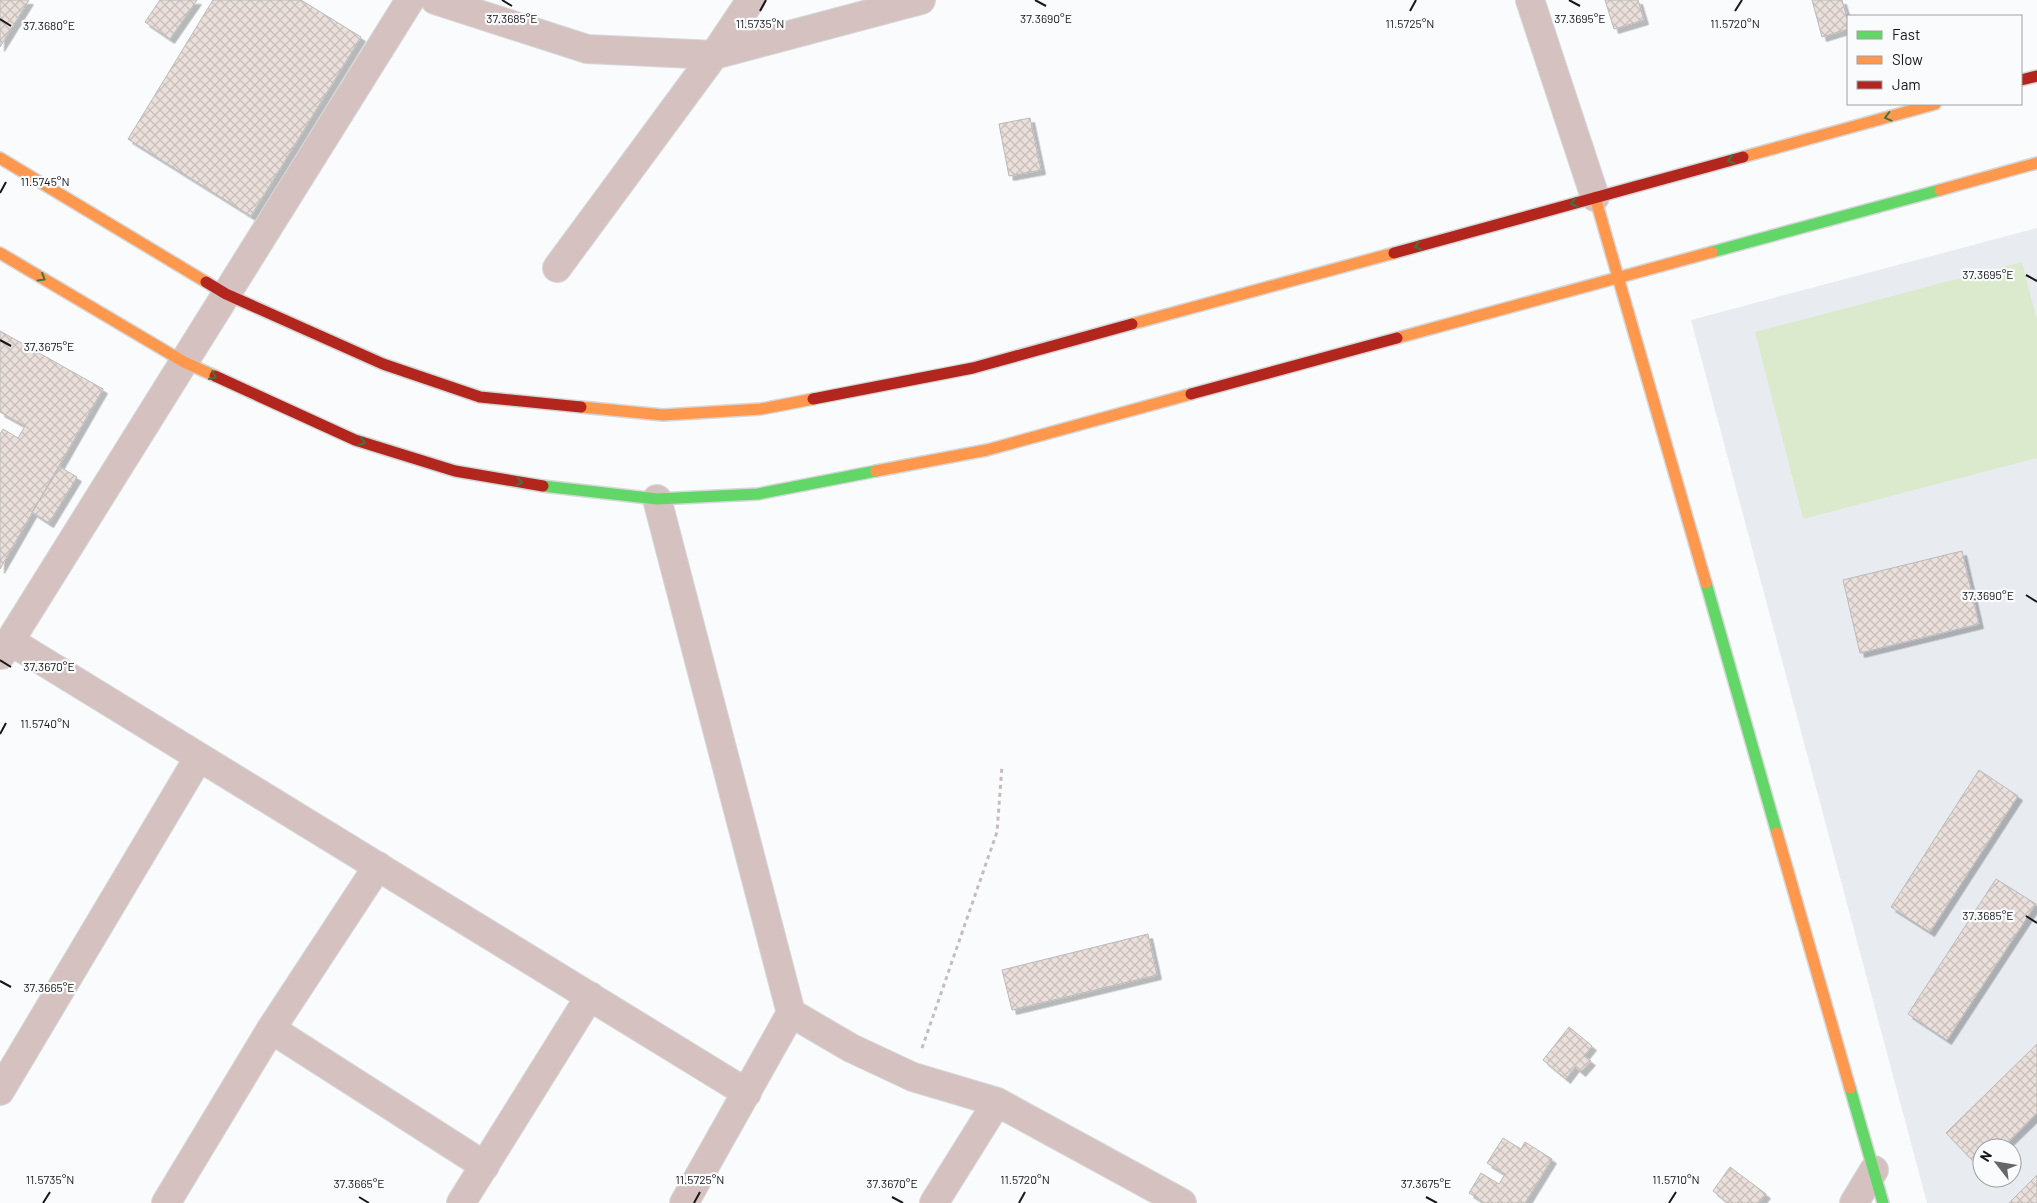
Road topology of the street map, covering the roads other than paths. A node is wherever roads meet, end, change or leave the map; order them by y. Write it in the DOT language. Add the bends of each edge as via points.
graph roads {
  1 [pos="410,0"];
  2 [pos="436,0"];
  3 [pos="751,0"];
  4 [pos="921,0"];
  5 [pos="1530,0"];
  6 [pos="714,55"];
  7 [pos="2037,76"];
  8 [pos="2022,80"];
  9 [pos="1931,105"];
  10 [pos="0,158"];
  11 [pos="2037,163"];
  12 [pos="1595,197"];
  13 [pos="0,253"];
  14 [pos="558,268"];
  15 [pos="1618,278"];
  16 [pos="226,294"];
  17 [pos="184,362"];
  18 [pos="657,499"];
  19 [pos="5,649"];
  20 [pos="199,757"];
  21 [pos="378,866"];
  22 [pos="590,996"];
  23 [pos="791,1013"];
  24 [pos="271,1029"];
  25 [pos="0,1091"];
  26 [pos="748,1093"];
  27 [pos="997,1102"];
  28 [pos="484,1166"];
  29 [pos="1874,1170"];
  30 [pos="166,1203"];
  31 [pos="461,1203"];
  32 [pos="684,1203"];
  33 [pos="934,1203"];
  34 [pos="1182,1203"];
  35 [pos="1854,1203"];
  36 [pos="1883,1203"];
  1 -- 16 [label="street"];
  2 -- 6 [label="street" via="587,49"];
  3 -- 6 [label="street"];
  4 -- 6 [label="street"];
  5 -- 12 [label="street"];
  6 -- 14 [label="street"];
  7 -- 8 [label="main road"];
  9 -- 12 [label="main road, one-way"];
  10 -- 16 [label="main road"];
  11 -- 15 [label="main road"];
  12 -- 15 [label="main road"];
  12 -- 16 [label="main road, one-way" via="972,368 761,409 663,415 480,397 383,364"];
  13 -- 17 [label="main road, one-way"];
  15 -- 18 [label="main road" via="987,450 758,494"];
  15 -- 29 [label="main road"];
  16 -- 17 [label="street"];
  17 -- 18 [label="main road, one-way" via="355,440 455,471 559,489"];
  17 -- 19 [label="street"];
  18 -- 23 [label="street"];
  19 -- 20 [label="street"];
  20 -- 21 [label="street"];
  20 -- 25 [label="street"];
  21 -- 22 [label="street"];
  21 -- 24 [label="street"];
  22 -- 26 [label="street"];
  22 -- 28 [label="street"];
  23 -- 26 [label="street"];
  23 -- 27 [label="street" via="851,1048 913,1077"];
  24 -- 28 [label="street"];
  24 -- 30 [label="street"];
  26 -- 32 [label="street"];
  27 -- 33 [label="street"];
  27 -- 34 [label="street"];
  28 -- 31 [label="street"];
  29 -- 35 [label="street"];
  29 -- 36 [label="main road"];
}
